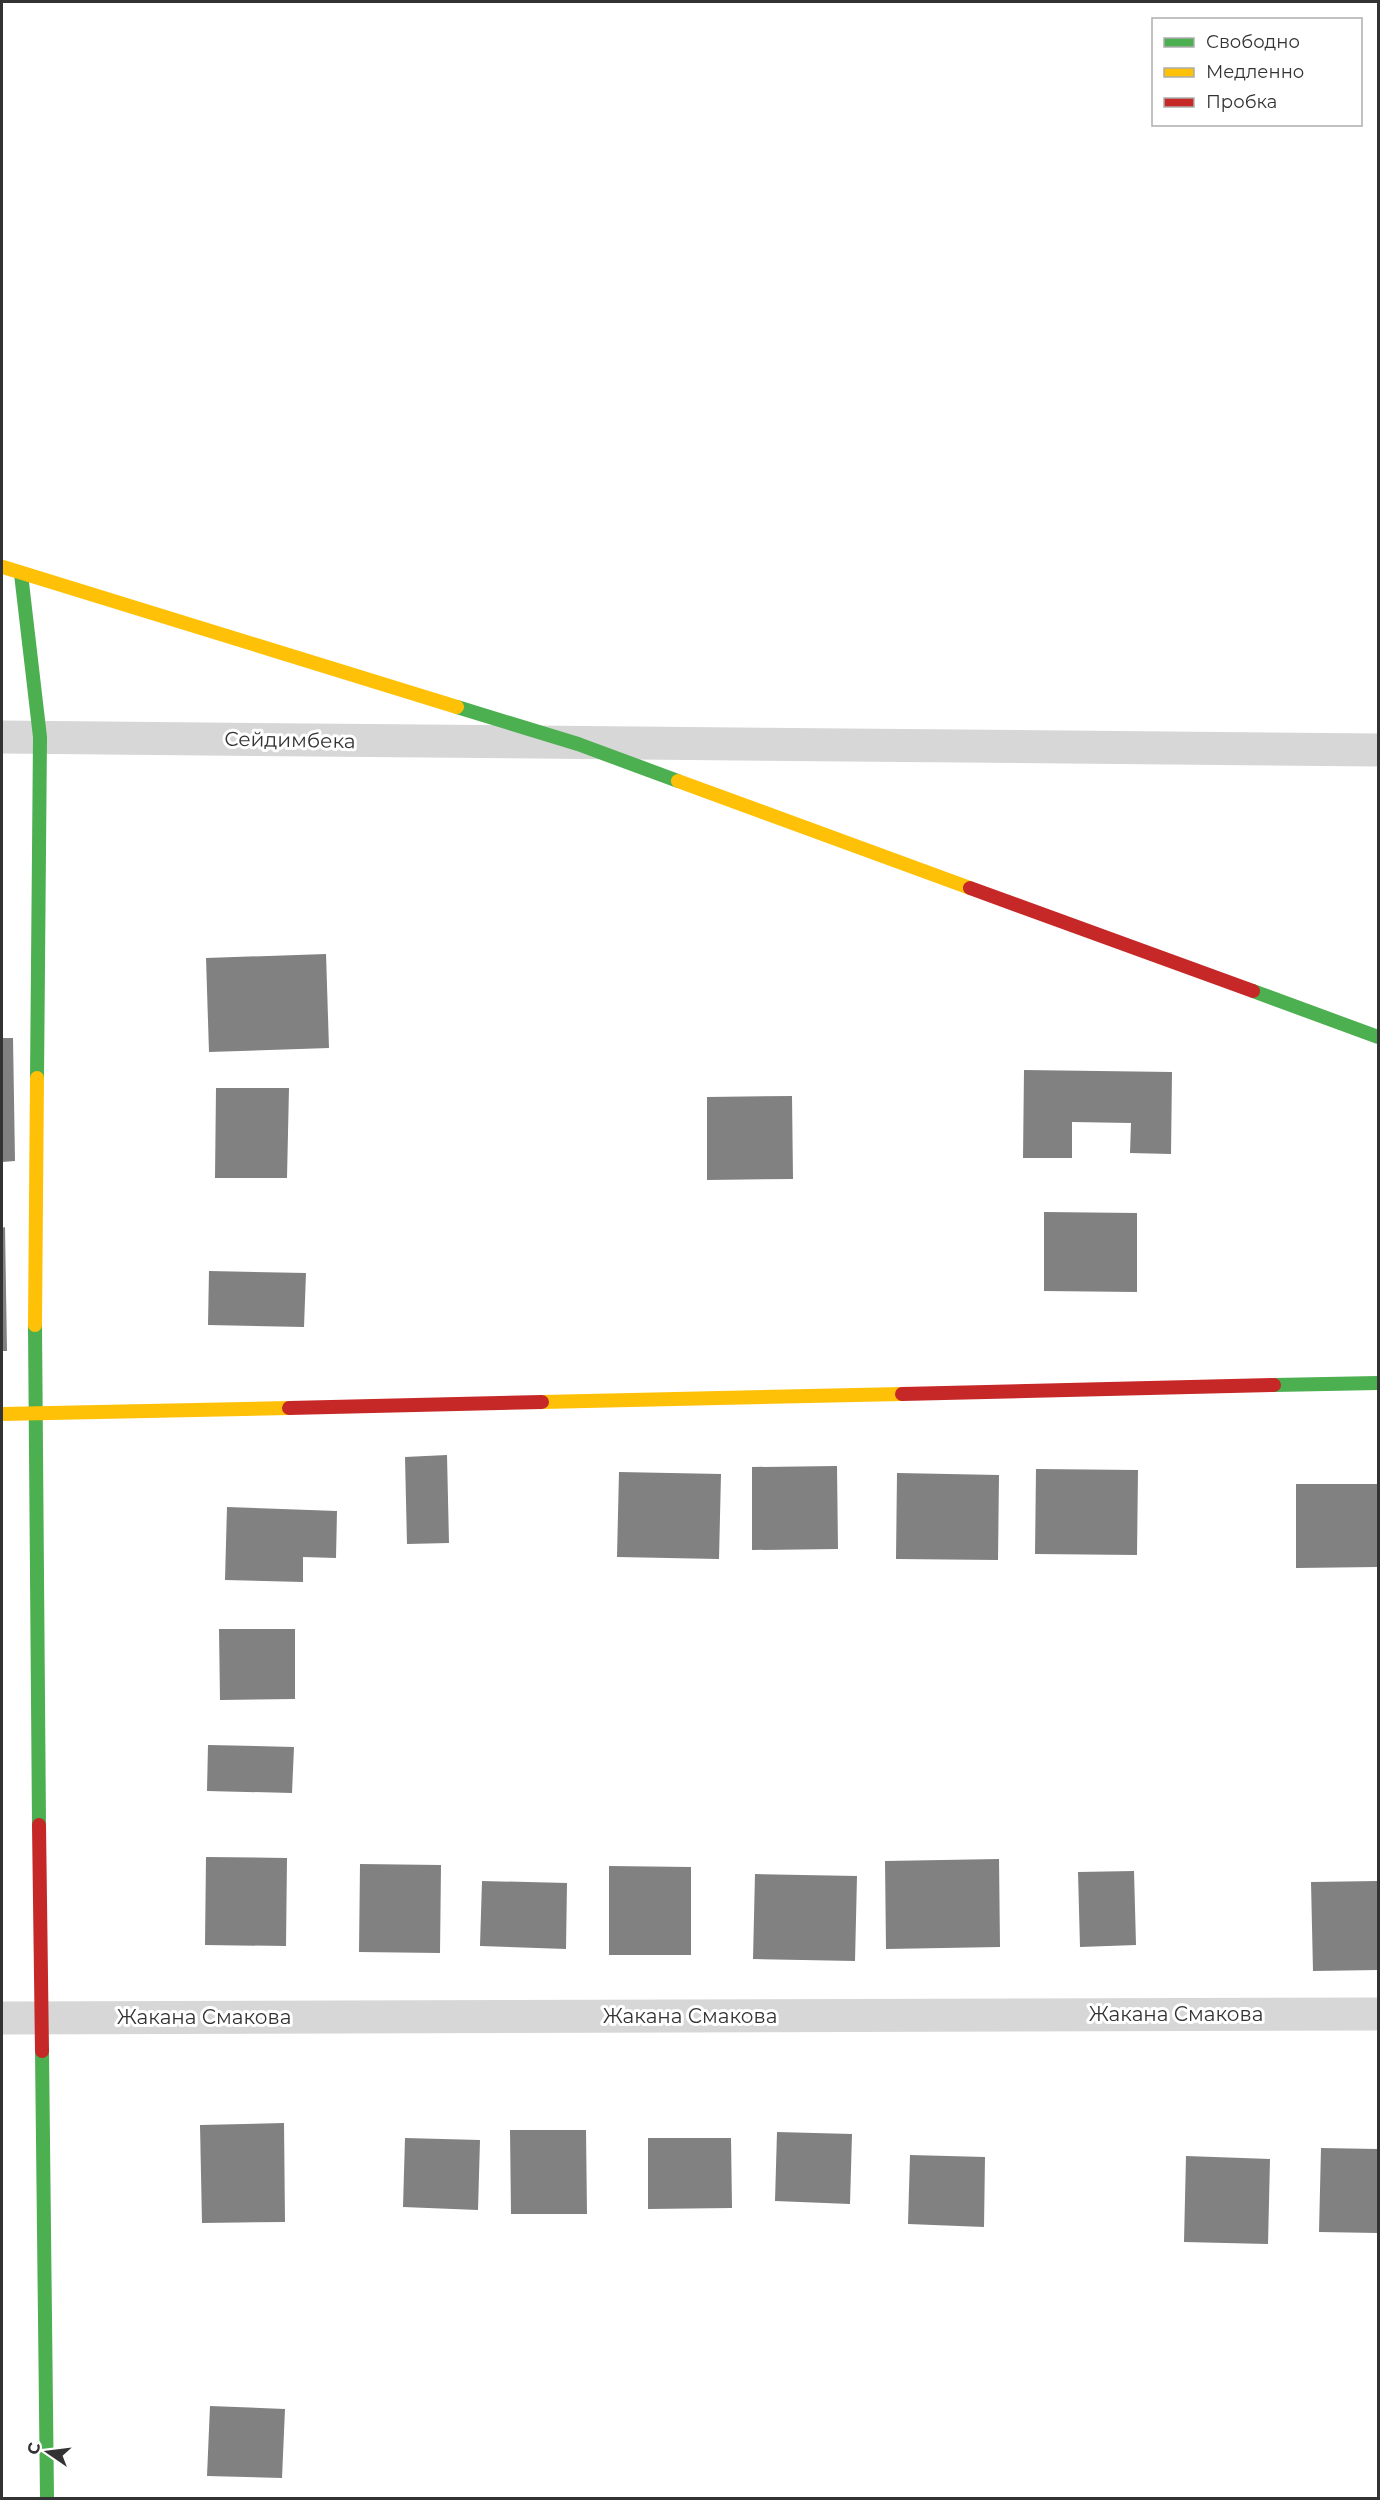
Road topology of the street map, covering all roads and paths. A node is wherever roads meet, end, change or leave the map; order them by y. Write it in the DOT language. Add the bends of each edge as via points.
graph roads {
  1 [pos="2,567"];
  2 [pos="21,574"];
  3 [pos="2,737"];
  4 [pos="40,737"];
  5 [pos="578,744"];
  6 [pos="1378,750"];
  7 [pos="1378,1037"];
  8 [pos="1378,1383"];
  9 [pos="2,1414"];
  10 [pos="34,1414"];
  11 [pos="1378,2014"];
  12 [pos="40,2017"];
  13 [pos="2,2019"];
  14 [pos="47,2499"];
  1 -- 2 [label="street"];
  2 -- 4 [label="street"];
  2 -- 5 [label="street"];
  3 -- 4 [label="street, Сейдимбека"];
  4 -- 5 [label="street, Сейдимбека"];
  4 -- 10 [label="street"];
  5 -- 6 [label="street, Сейдимбека"];
  5 -- 7 [label="street"];
  8 -- 10 [label="street"];
  9 -- 10 [label="street"];
  10 -- 12 [label="street"];
  11 -- 12 [label="street, Жакана Смакова"];
  12 -- 13 [label="street, Жакана Смакова"];
  12 -- 14 [label="street"];
}
